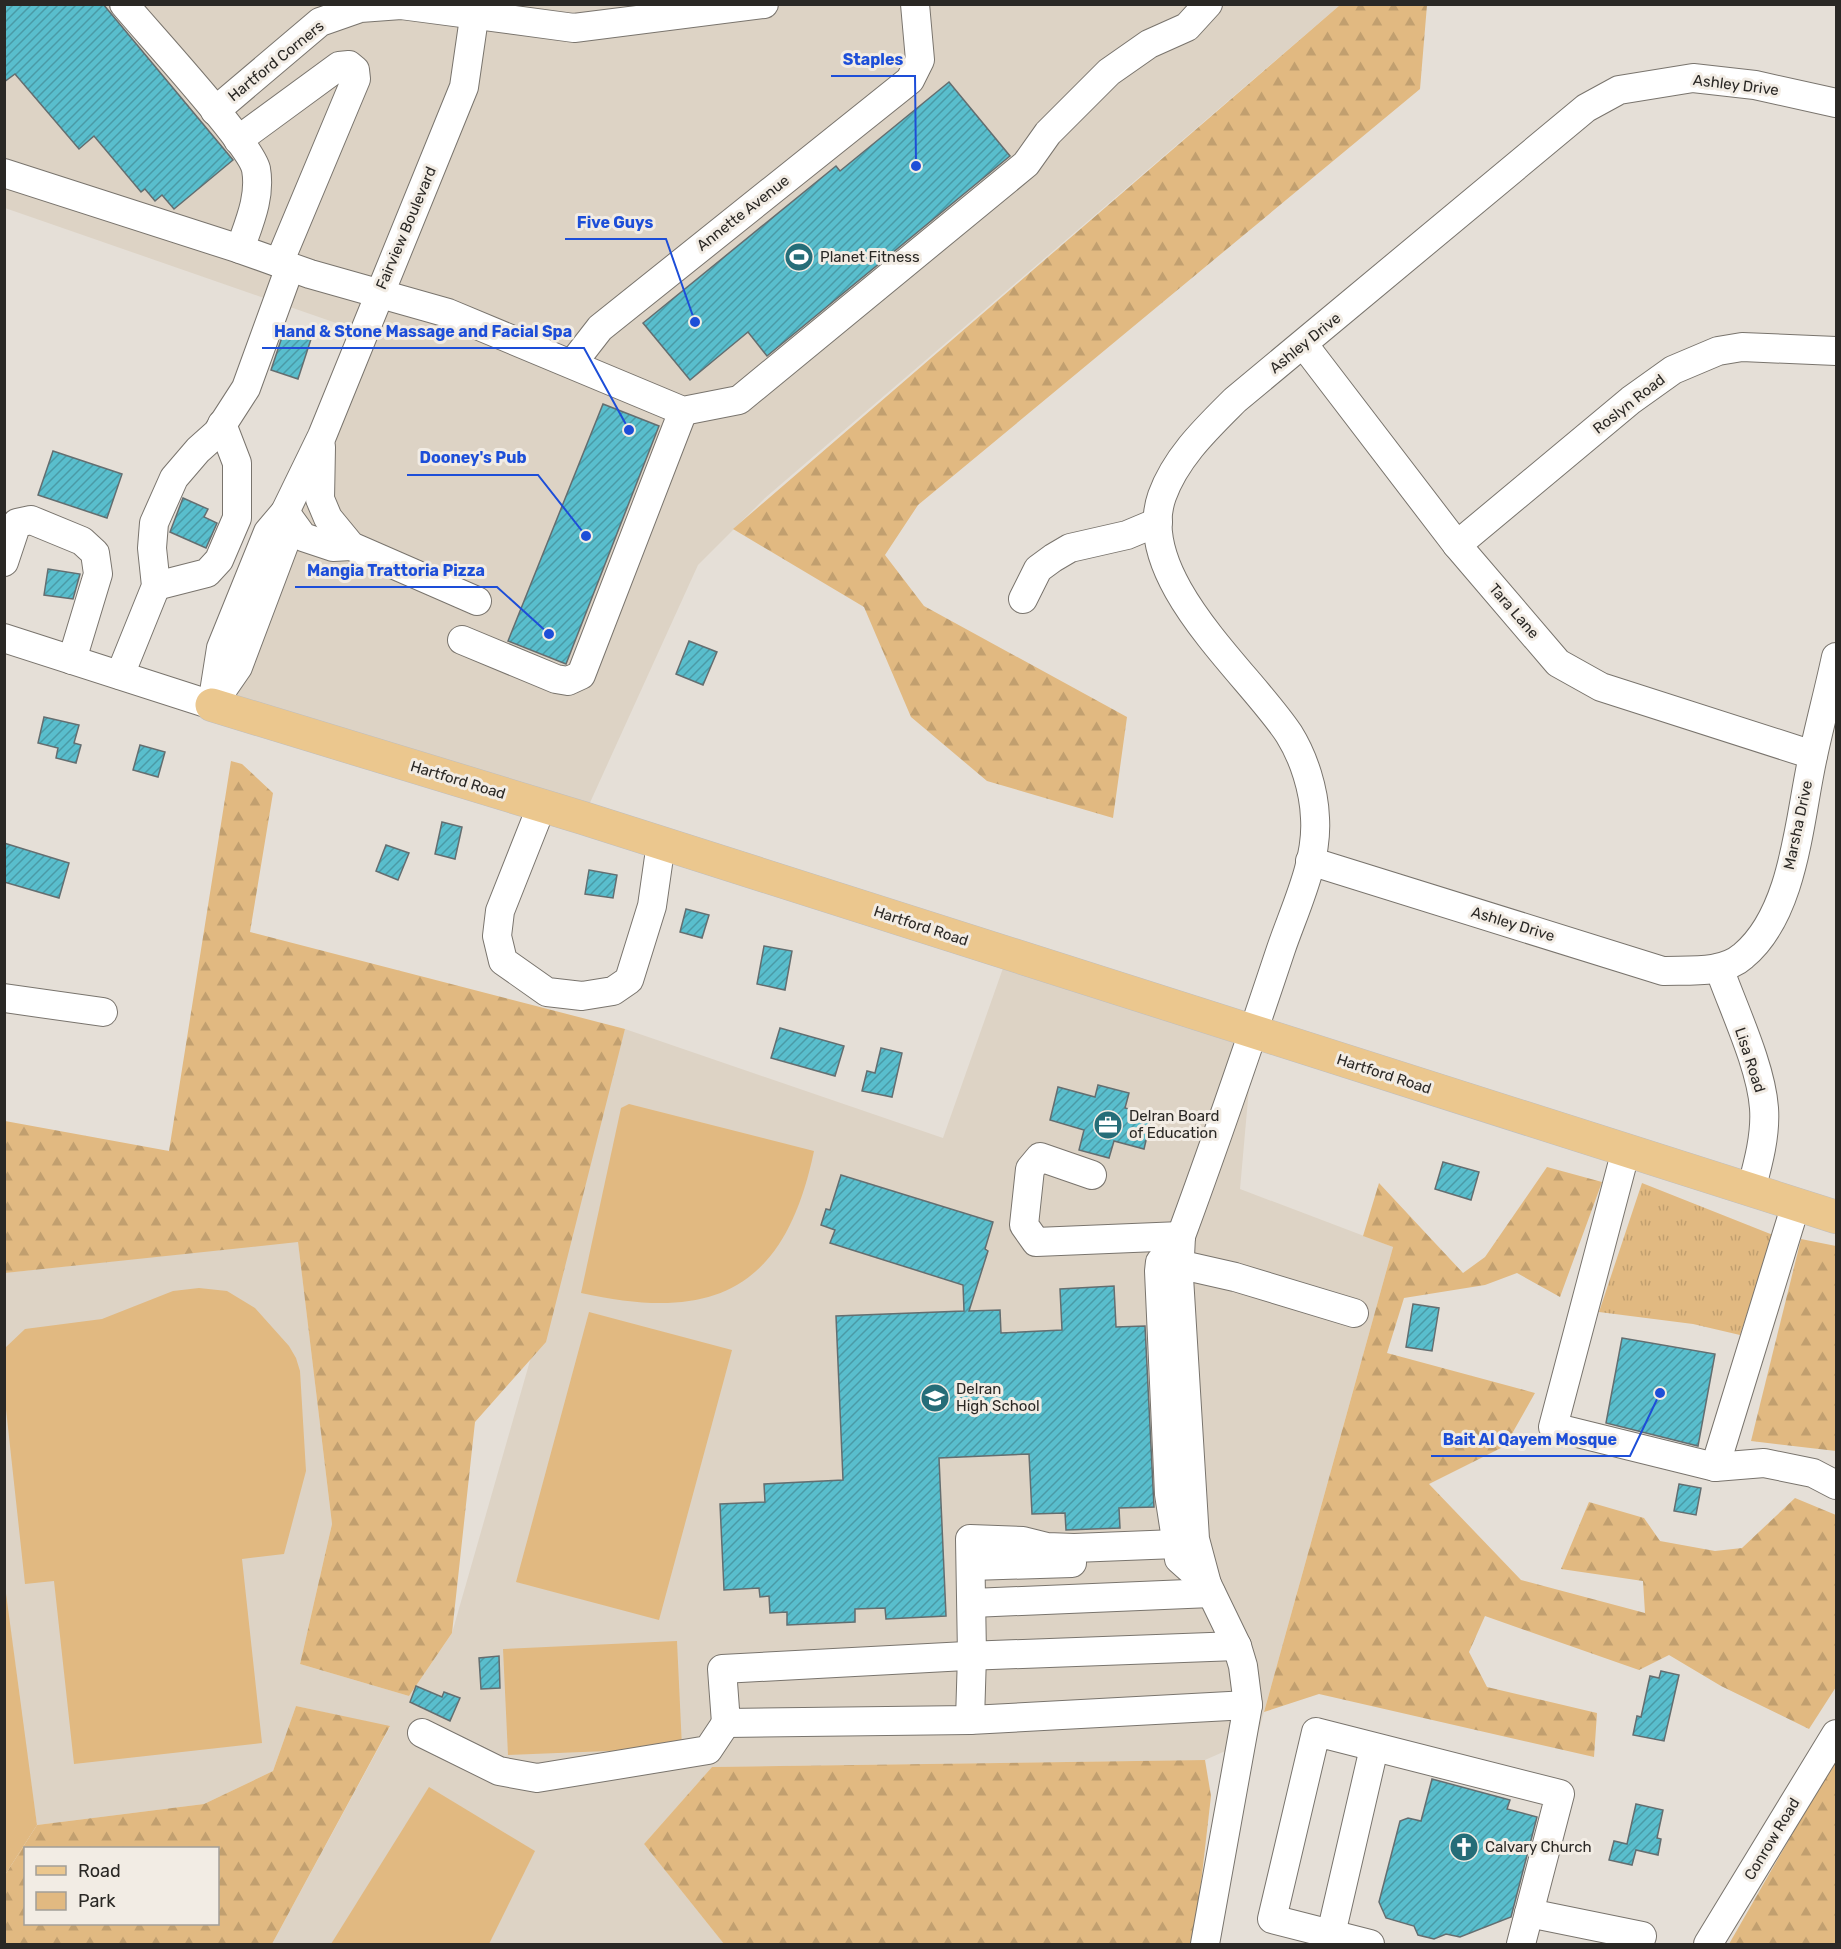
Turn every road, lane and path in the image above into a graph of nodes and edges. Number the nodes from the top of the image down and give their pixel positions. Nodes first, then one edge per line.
1 (124, 4) edge
2 (764, 4) edge
3 (915, 4) edge
4 (1208, 4) edge
5 (476, 10) edge
6 (1836, 103) edge
7 (215, 111) junction
8 (238, 140) junction
9 (4, 173) edge
10 (240, 249) junction
11 (284, 265) junction
12 (380, 291) junction
13 (1304, 345) junction
14 (1836, 351) edge
15 (572, 364) junction
16 (683, 411) junction
17 (222, 424) junction
18 (322, 436) junction
19 (285, 512) junction
20 (1158, 522) junction
21 (1457, 545) junction
22 (351, 546) junction
23 (4, 562) edge
24 (156, 586) junction
25 (1023, 598) dead end
26 (477, 601) dead end
27 (4, 638) edge
28 (462, 640) dead end
29 (1836, 657) edge
30 (72, 660) junction
31 (120, 675) junction
32 (212, 705) junction
33 (1813, 755) junction
34 (542, 805) junction
35 (661, 843) junction
36 (1310, 861) junction
37 (1719, 968) junction
38 (4, 998) edge
39 (103, 1012) dead end
40 (1254, 1032) junction
41 (1626, 1150) junction
42 (1092, 1175) dead end
43 (1751, 1190) junction
44 (1796, 1204) junction
45 (1836, 1217) edge
46 (1181, 1236) junction
47 (1182, 1265) junction
48 (1354, 1313) dead end
49 (1715, 1467) junction
50 (1836, 1485) edge
51 (1178, 1552) junction
52 (1209, 1588) junction
53 (972, 1603) junction
54 (1237, 1646) junction
55 (972, 1655) junction
56 (1248, 1705) junction
57 (970, 1719) junction
58 (726, 1723) junction
59 (422, 1733) dead end
60 (1836, 1734) edge
61 (1374, 1748) junction
62 (1529, 1913) junction
63 (1331, 1934) junction
64 (1205, 1944) edge
65 (1370, 1944) edge
66 (1521, 1944) edge
67 (1639, 1944) edge
68 (1708, 1944) edge

1 - 7 street, Hartford Corners
2 - 5 street, Hartford Corners
3 - 15 street, Annette Avenue
4 - 16 street
5 - 7 street, Hartford Corners
5 - 12 street, Fairview Boulevard
6 - 13 street, Ashley Drive
7 - 8 street
8 - 10 street
8 - 11 street
9 - 10 street
10 - 11 street
11 - 12 street
11 - 17 street
12 - 15 street
12 - 18 street, Fairview Boulevard
13 - 20 street, Ashley Drive
13 - 21 street, Tara Lane
14 - 21 street, Roslyn Road
15 - 16 street
16 - 28 street
17 - 24 street
17 - 24 street
18 - 19 street, Fairview Boulevard
18 - 22 street
19 - 22 street
19 - 32 street, Fairview Boulevard
20 - 25 street
20 - 36 street, Ashley Drive
21 - 33 street, Tara Lane
22 - 26 street
23 - 30 street
24 - 31 street
27 - 30 street, Hartford Road
29 - 33 street, Marsha Drive
30 - 31 street, Hartford Road
31 - 32 street, Hartford Road
32 - 34 main road, Hartford Road
33 - 37 street, Marsha Drive
34 - 35 main road, Hartford Road
34 - 35 street
35 - 40 main road, Hartford Road
36 - 37 street, Ashley Drive
36 - 40 street, Ashley Drive
37 - 43 street, Lisa Road
38 - 39 street
40 - 41 main road, Hartford Road
40 - 46 street, Ashley Drive
41 - 43 main road, Hartford Road
41 - 49 street
42 - 46 street
43 - 44 main road, Hartford Road
44 - 45 main road, Hartford Road
44 - 49 street
46 - 47 street
46 - 51 street
47 - 48 street
47 - 52 street
49 - 50 street
51 - 52 street
51 - 53 street
52 - 53 street
52 - 54 street
53 - 55 street
54 - 55 street
54 - 56 street
55 - 57 street
55 - 58 street
56 - 57 street
56 - 64 street
57 - 58 street
58 - 59 street
60 - 68 street, Conrow Road
61 - 62 street
61 - 63 street
61 - 63 street
62 - 66 street
62 - 67 street
63 - 65 street

